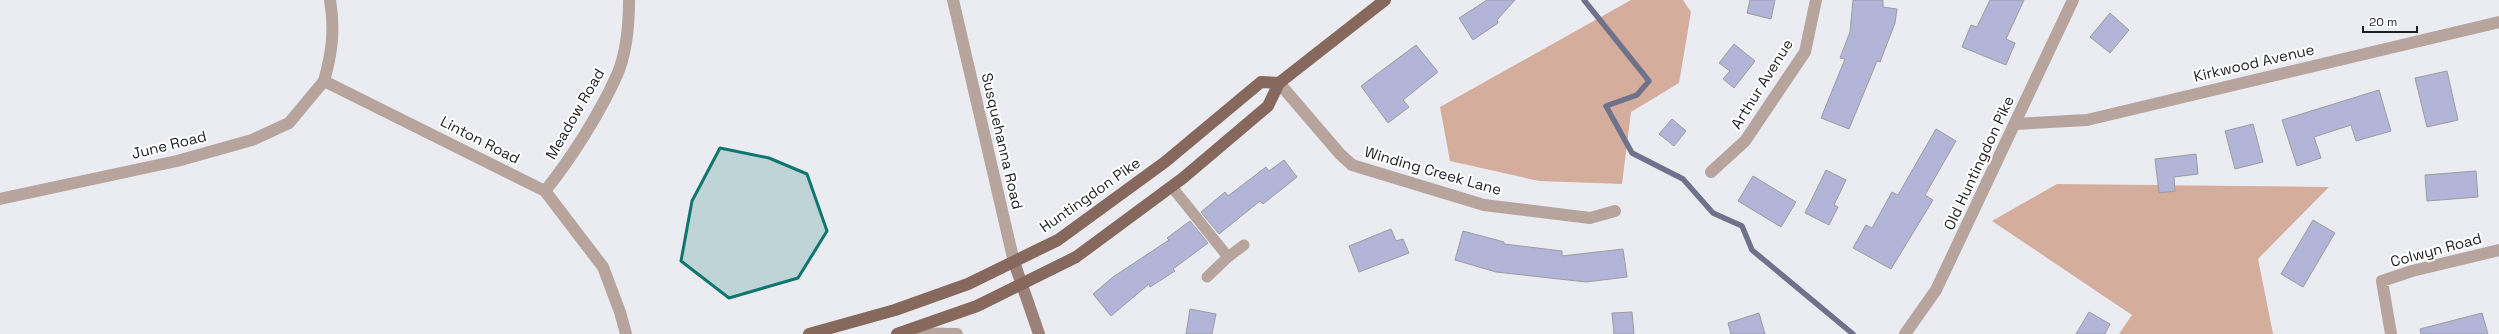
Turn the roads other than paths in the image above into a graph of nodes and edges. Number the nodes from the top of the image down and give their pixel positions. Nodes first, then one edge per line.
1 (330, 0) edge
2 (629, 0) edge
3 (953, 0) edge
4 (1385, 0) edge
5 (1816, 0) edge
6 (2073, 0) edge
7 (2499, 22) edge
8 (324, 81) junction
9 (1279, 83) junction
10 (2015, 124) junction
11 (1711, 172) dead end
12 (1172, 187) junction
13 (545, 191) junction
14 (0, 199) edge
15 (1615, 211) dead end
16 (1244, 245) dead end
17 (2499, 250) edge
18 (1228, 257) junction
19 (1014, 262) junction
20 (1206, 277) dead end
21 (1023, 285) junction
22 (626, 334) edge
23 (809, 334) edge
24 (898, 334) edge
25 (956, 334) edge
26 (1039, 334) edge
27 (1905, 334) edge
28 (2391, 334) edge

1 - 8 street
2 - 13 street, Meadow Road
3 - 19 street, Susquehanna Road
4 - 9 main road
5 - 11 street, Arthur Avenue
6 - 10 street, Old Huntingdon Pike
7 - 10 street, Kirkwood Avenue
8 - 13 street, Linton Road
8 - 14 street, June Road
9 - 12 main road
9 - 15 street, Winding Creek Lane
9 - 19 main road, Huntingdon Pike
10 - 27 street, Old Huntingdon Pike
12 - 18 lane
12 - 21 main road
13 - 22 street, Linton Road
16 - 18 lane
17 - 28 street, Colwyn Road
18 - 20 lane
19 - 21 main road, Susquehanna Road
19 - 23 main road, Huntingdon Pike
21 - 24 main road
21 - 26 main road, Susquehanna Road
24 - 25 street

